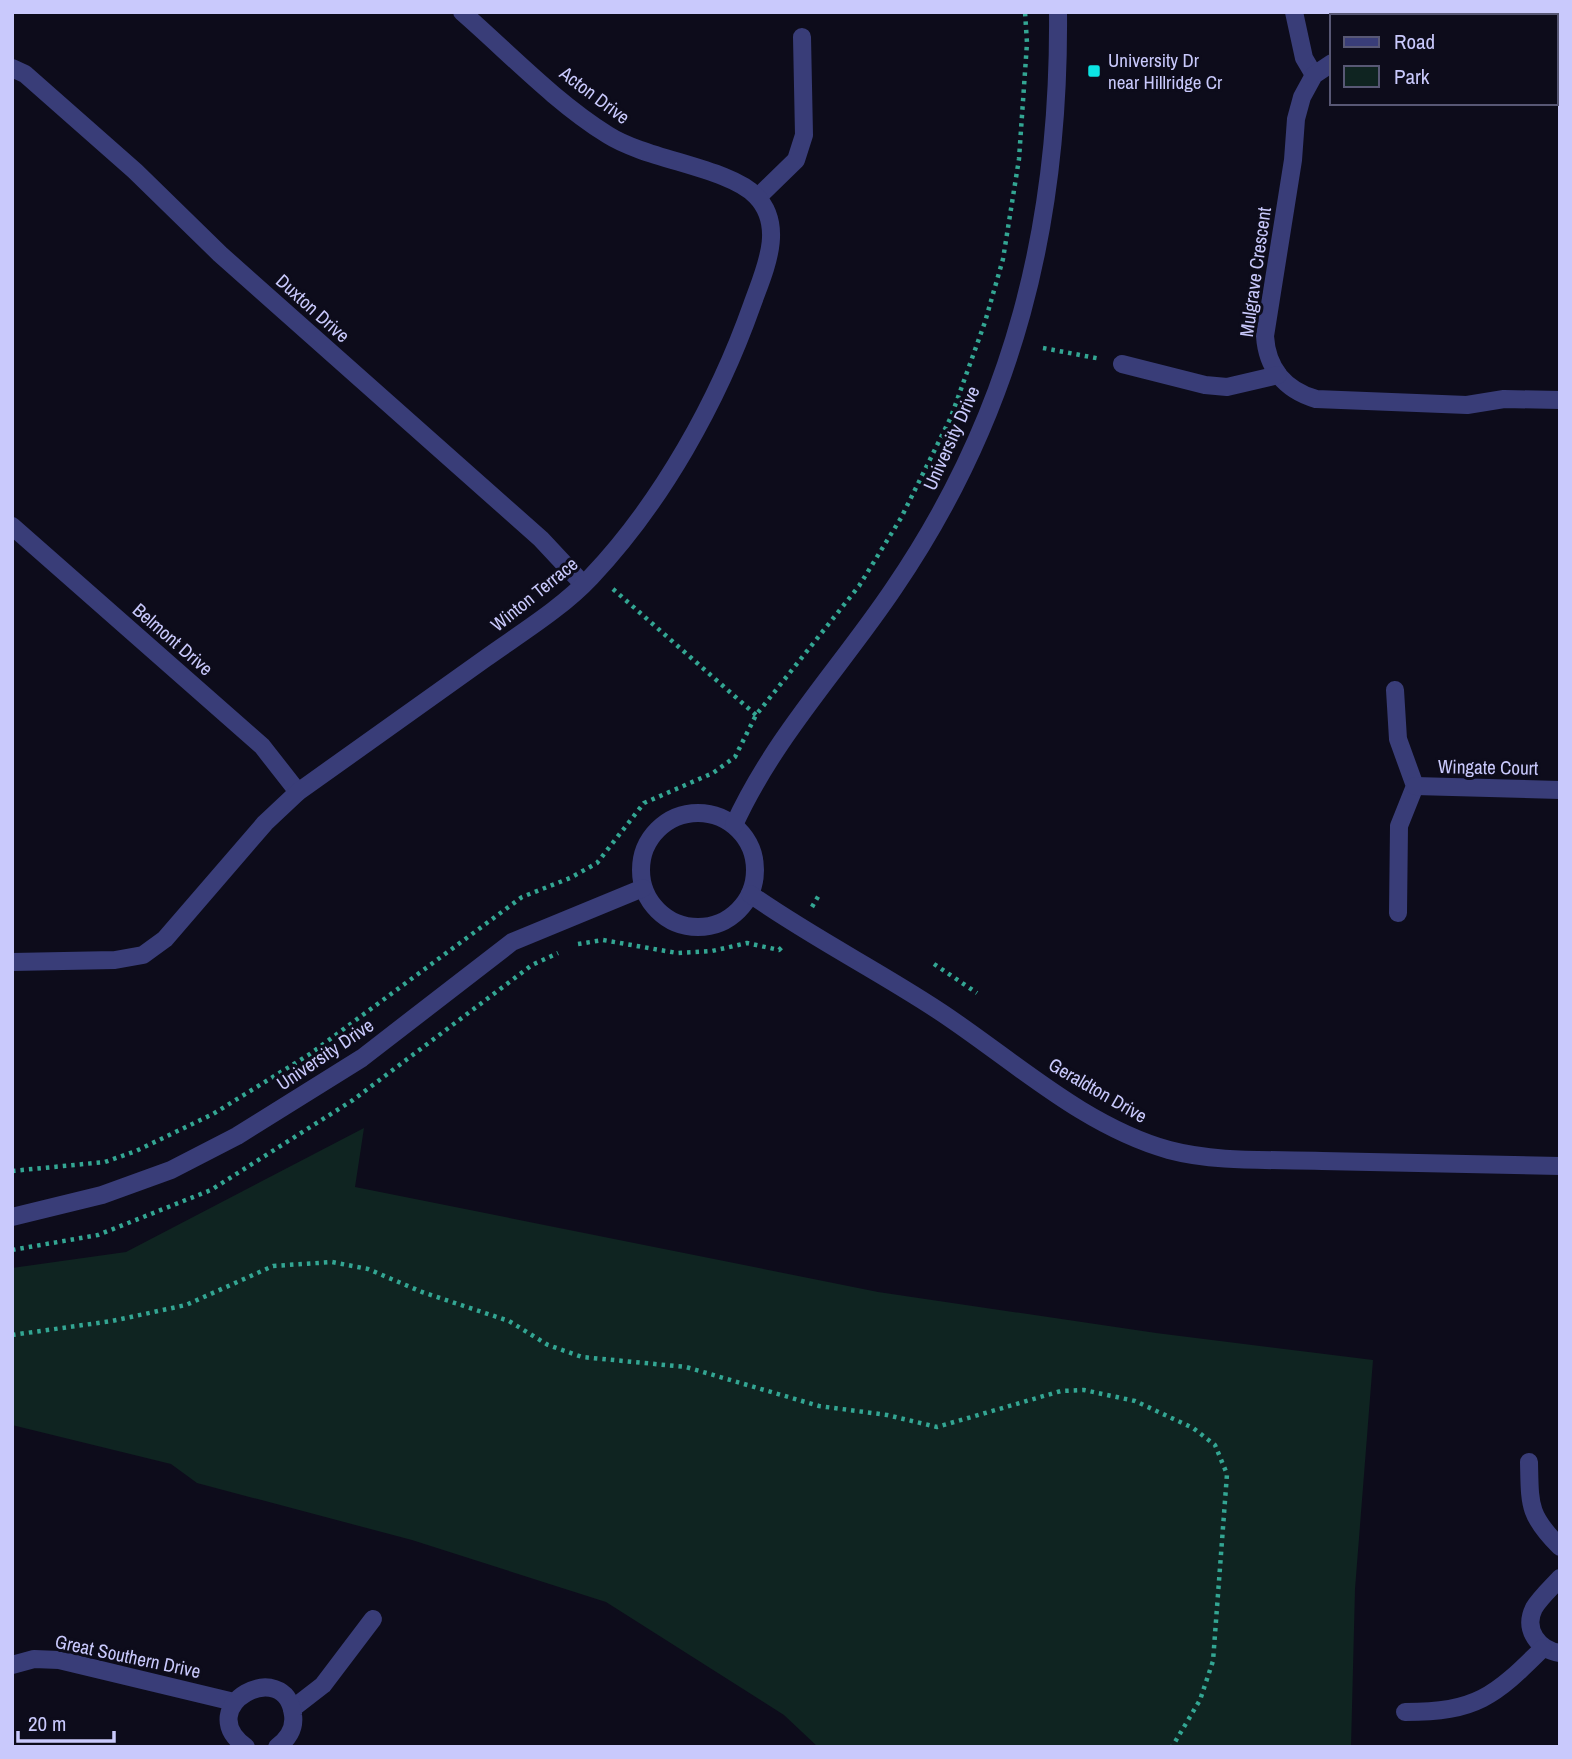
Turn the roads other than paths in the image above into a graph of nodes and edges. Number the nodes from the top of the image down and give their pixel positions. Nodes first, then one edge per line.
1 (462, 12) edge
2 (1058, 12) edge
3 (1294, 12) edge
4 (802, 37) dead end
5 (1330, 64) edge
6 (12, 68) edge
7 (1314, 75) junction
8 (758, 197) junction
9 (1122, 364) road end
10 (1278, 376) junction
11 (1560, 400) edge
12 (12, 526) edge
13 (589, 578) junction
14 (1395, 690) dead end
15 (1415, 786) junction
16 (1560, 790) edge
17 (298, 792) junction
18 (734, 825) junction
19 (643, 888) junction
20 (750, 894) junction
21 (1398, 913) dead end
22 (12, 962) edge
23 (1560, 1166) edge
24 (12, 1217) edge
25 (1529, 1462) dead end
26 (1560, 1547) edge
27 (1560, 1578) edge
28 (373, 1619) dead end
29 (1552, 1651) edge
30 (12, 1665) edge
31 (234, 1702) junction
32 (292, 1709) junction
33 (1405, 1712) dead end
34 (246, 1747) edge
35 (277, 1747) edge

1 - 8 street, Acton Drive
2 - 18 street, University Drive
3 - 7 street
4 - 8 street
5 - 7 street
6 - 13 street, Duxton Drive
7 - 10 street, Mulgrave Crescent
8 - 13 street, Winton Terrace
9 - 10 street
10 - 11 street
12 - 17 street, Belmont Drive
13 - 17 street, Winton Terrace
14 - 15 street, Wingate Court
15 - 16 street, Wingate Court
15 - 21 street, Wingate Court
17 - 22 street, Winton Terrace
18 - 19 street
18 - 20 street
19 - 20 street
19 - 24 street, University Drive
20 - 23 street, Geraldton Drive
25 - 26 street
27 - 29 street
28 - 32 street
29 - 33 street
30 - 31 street, Great Southern Drive
31 - 32 street
31 - 34 street
32 - 35 street

